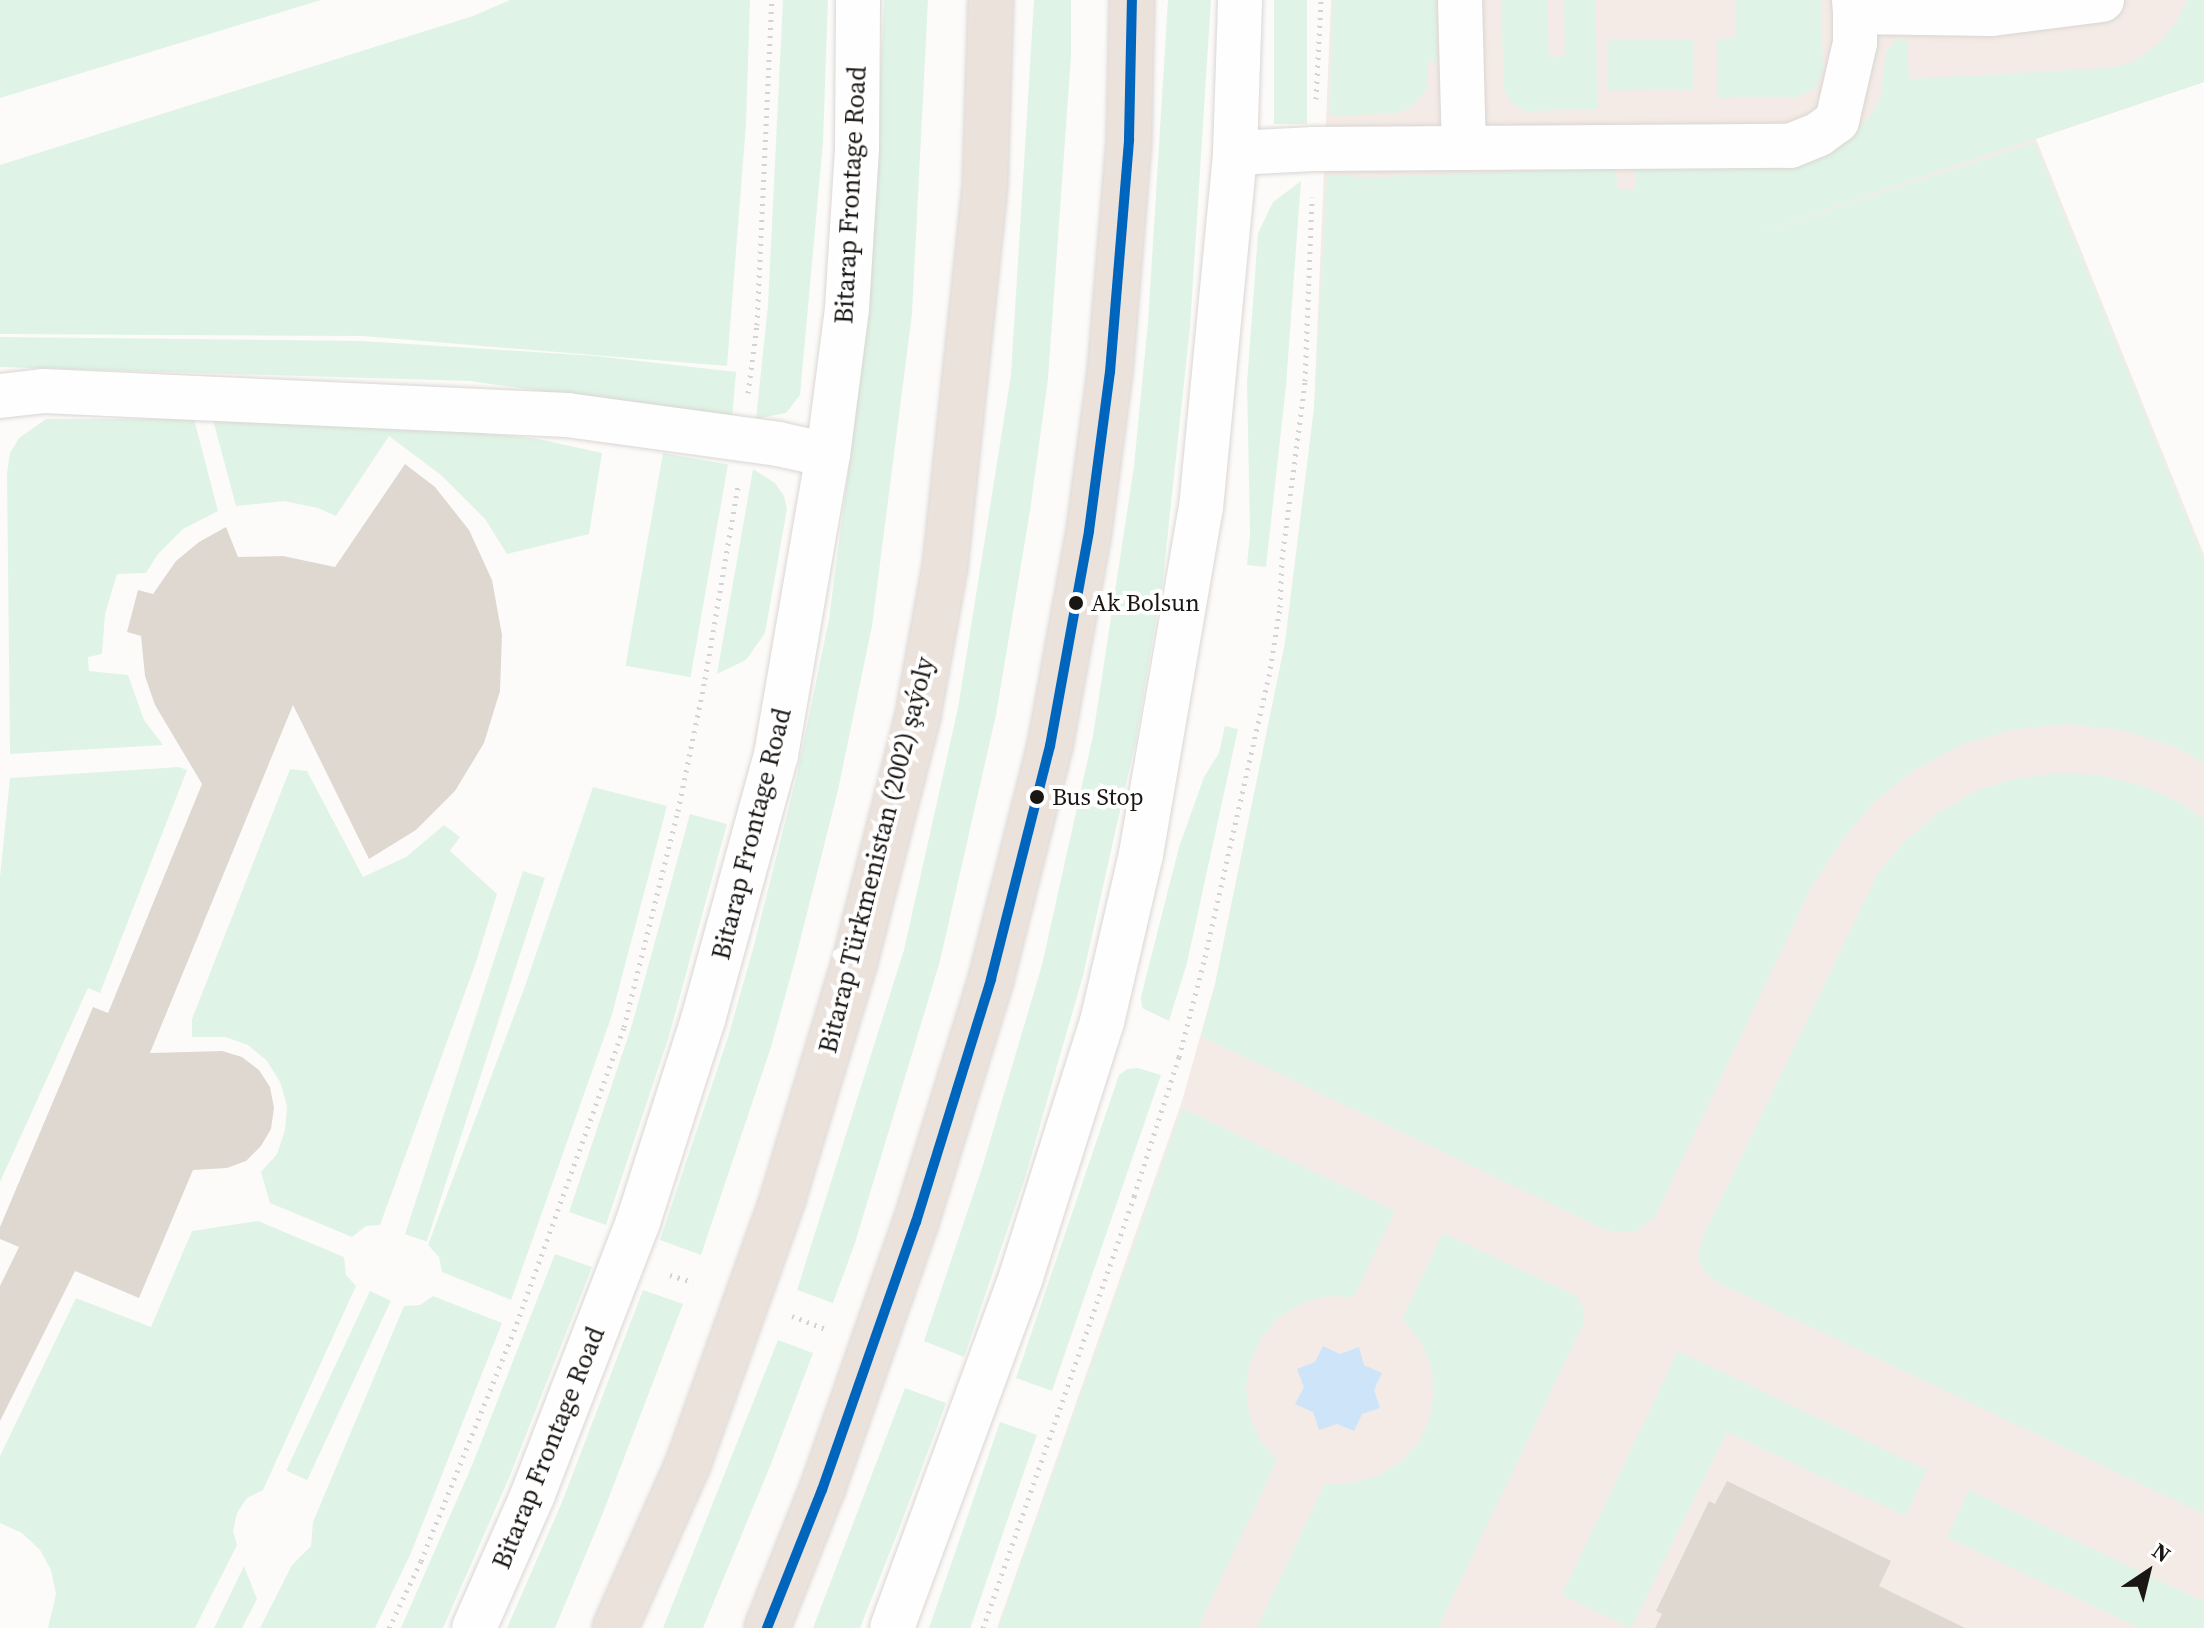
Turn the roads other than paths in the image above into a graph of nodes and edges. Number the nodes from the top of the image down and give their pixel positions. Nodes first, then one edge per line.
1 (858, 0) edge
2 (991, 0) edge
3 (1132, 0) edge
4 (1240, 0) edge
5 (1460, 0) edge
6 (2102, 0) edge
7 (1855, 6) edge
8 (1992, 7) edge
9 (1464, 148) junction
10 (1235, 153) junction
11 (0, 396) edge
12 (828, 455) junction
13 (474, 1628) edge
14 (615, 1628) edge
15 (767, 1628) edge
16 (892, 1628) edge

1 - 12 street, Bitarap Frontage Road
2 - 14 main road, Bitarap Türkmenistan (2002) şaýoly
3 - 15 main road
4 - 10 street
5 - 9 street
6 - 8 street
7 - 8 street
7 - 9 street
9 - 10 street
10 - 16 street
11 - 12 street
12 - 13 street, Bitarap Frontage Road

